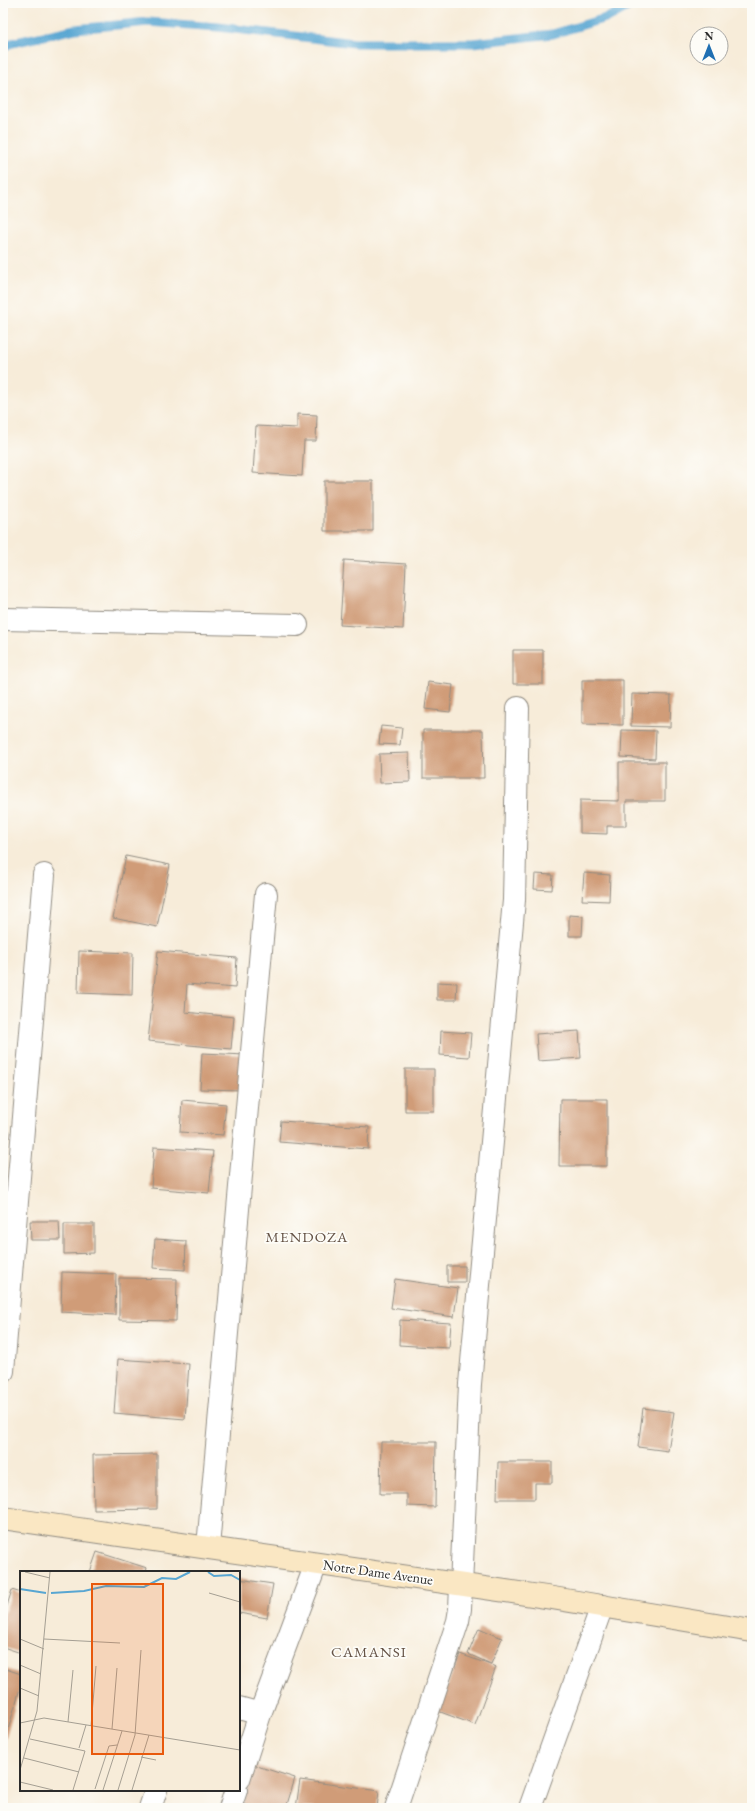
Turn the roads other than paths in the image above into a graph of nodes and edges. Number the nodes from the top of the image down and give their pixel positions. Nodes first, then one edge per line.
1 (3, 619) edge
2 (297, 625) dead end
3 (518, 708) dead end
4 (44, 875) dead end
5 (266, 894) dead end
6 (3, 1371) edge
7 (3, 1518) edge
8 (208, 1548) junction
9 (316, 1564) junction
10 (461, 1584) junction
11 (602, 1606) junction
12 (752, 1631) edge
13 (240, 1708) edge
14 (260, 1714) junction
15 (240, 1776) edge
16 (156, 1791) edge
17 (236, 1791) edge
18 (150, 1808) edge
19 (230, 1808) edge
20 (396, 1808) edge
21 (530, 1808) edge

1 - 2 street
3 - 10 street
4 - 6 street
5 - 8 street
7 - 8 street, Notre Dame Avenue
8 - 9 street, Notre Dame Avenue
9 - 10 street, Notre Dame Avenue
9 - 14 street
10 - 11 street, Notre Dame Avenue
10 - 20 street
11 - 12 street, Notre Dame Avenue
11 - 21 street
13 - 14 street
14 - 15 street
16 - 18 street
17 - 19 street

